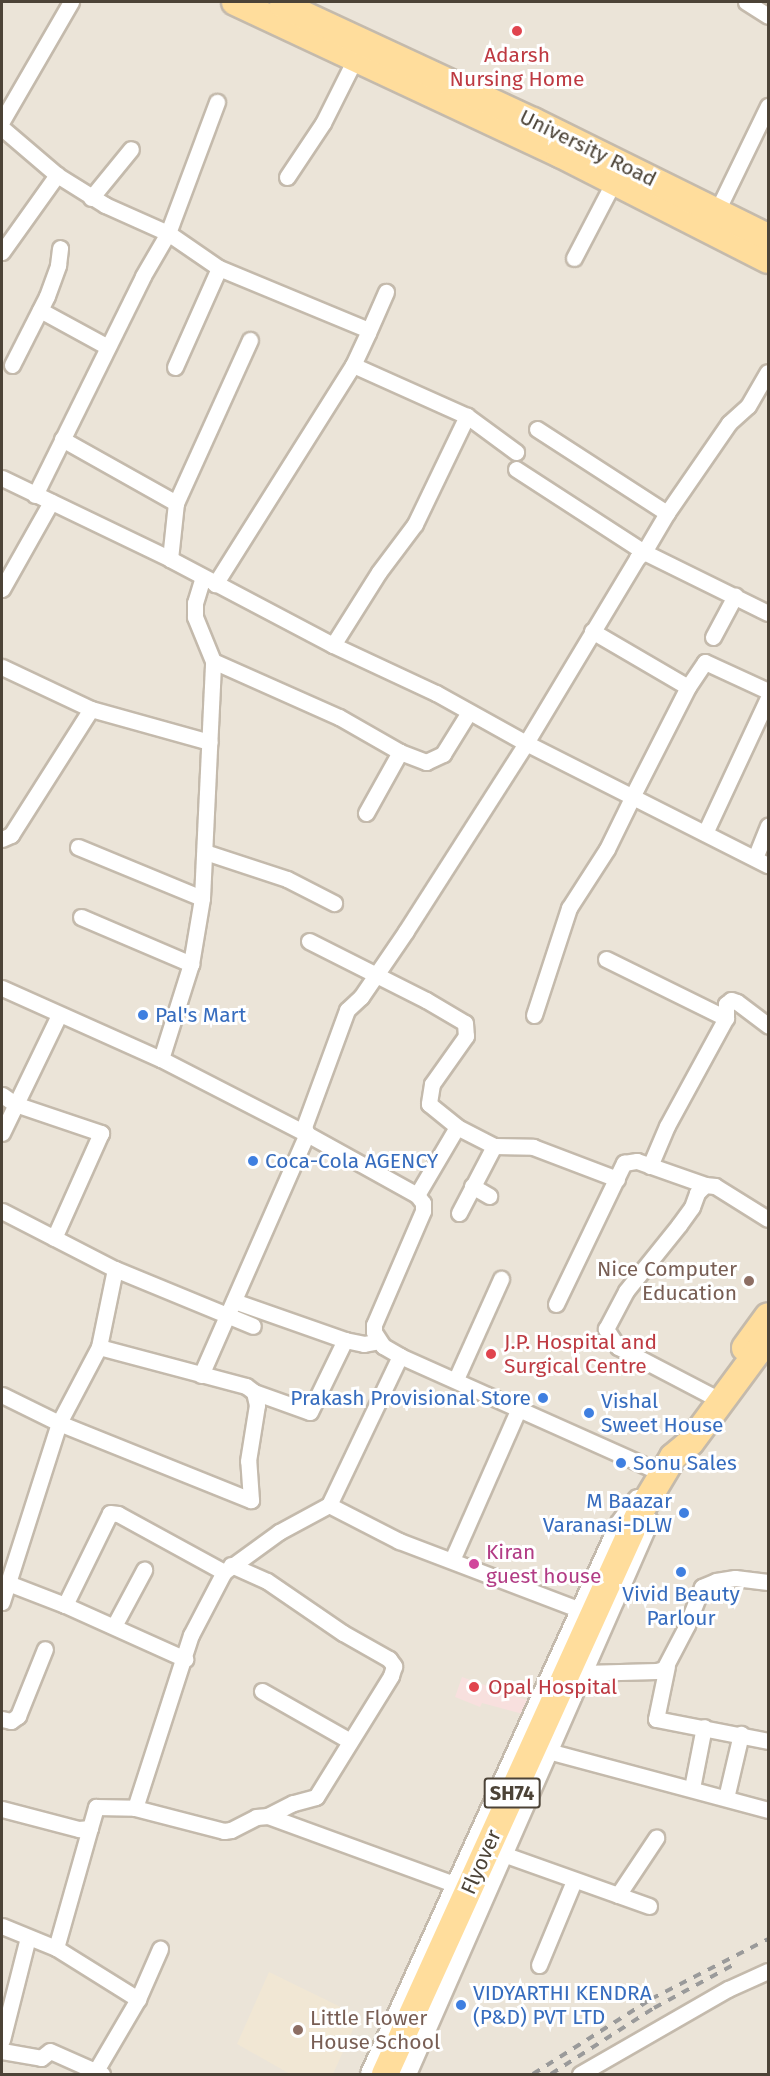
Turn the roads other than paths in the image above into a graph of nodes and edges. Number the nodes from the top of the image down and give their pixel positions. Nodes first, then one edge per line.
1 (71, 2) edge
2 (235, 2) edge
3 (275, 2) edge
4 (739, 4) edge
5 (768, 16) edge
6 (355, 59) junction
7 (218, 102) dead end
8 (768, 106) edge
9 (2, 121) edge
10 (2, 128) edge
11 (131, 148) dead end
12 (57, 175) junction
13 (287, 177) dead end
14 (614, 181) junction
15 (91, 198) junction
16 (717, 211) junction
17 (168, 233) junction
18 (768, 237) edge
19 (60, 248) dead end
20 (2, 252) edge
21 (574, 258) dead end
22 (768, 260) edge
23 (219, 268) junction
24 (386, 292) dead end
25 (40, 310) junction
26 (368, 333) junction
27 (250, 340) dead end
28 (108, 347) junction
29 (12, 365) dead end
30 (353, 365) junction
31 (175, 367) dead end
32 (768, 372) edge
33 (467, 416) junction
34 (537, 429) dead end
35 (62, 439) junction
36 (516, 452) dead end
37 (516, 468) dead end
38 (2, 478) edge
39 (35, 495) junction
40 (51, 502) junction
41 (176, 503) junction
42 (667, 513) junction
43 (644, 552) junction
44 (170, 559) junction
45 (209, 581) junction
46 (2, 589) edge
47 (735, 596) junction
48 (768, 613) edge
49 (592, 631) junction
50 (713, 637) dead end
51 (333, 645) junction
52 (213, 661) junction
53 (2, 667) edge
54 (688, 687) junction
55 (768, 691) edge
56 (768, 698) edge
57 (91, 709) junction
58 (469, 712) junction
59 (209, 741) junction
60 (526, 743) junction
61 (400, 752) junction
62 (634, 794) junction
63 (366, 813) dead end
64 (768, 825) edge
65 (705, 833) junction
66 (2, 839) edge
67 (78, 848) dead end
68 (205, 852) junction
69 (761, 861) edge
70 (202, 898) junction
71 (334, 903) dead end
72 (81, 917) dead end
73 (309, 941) dead end
74 (606, 959) dead end
75 (190, 964) junction
76 (376, 976) junction
77 (2, 988) edge
78 (59, 1015) junction
79 (534, 1015) dead end
80 (726, 1018) junction
81 (766, 1018) edge
82 (161, 1059) junction
83 (2, 1095) edge
84 (15, 1104) junction
85 (457, 1127) junction
86 (2, 1133) edge
87 (307, 1134) junction
88 (494, 1146) junction
89 (650, 1166) junction
90 (616, 1179) junction
91 (705, 1185) junction
92 (472, 1186) junction
93 (417, 1195) junction
94 (489, 1196) dead end
95 (2, 1211) edge
96 (459, 1213) dead end
97 (768, 1219) edge
98 (54, 1238) junction
99 (115, 1269) junction
100 (501, 1279) dead end
101 (234, 1301) junction
102 (556, 1304) dead end
103 (228, 1316) junction
104 (768, 1316) edge
105 (253, 1326) dead end
106 (768, 1338) edge
107 (345, 1340) junction
108 (379, 1341) junction
109 (99, 1347) junction
110 (400, 1356) junction
111 (201, 1375) junction
112 (456, 1379) junction
113 (254, 1392) junction
114 (2, 1395) edge
115 (710, 1395) junction
116 (519, 1408) junction
117 (59, 1423) junction
118 (663, 1472) junction
119 (328, 1505) junction
120 (8, 1556) edge
121 (452, 1560) junction
122 (227, 1569) junction
123 (144, 1570) dead end
124 (768, 1582) edge
125 (8, 1583) junction
126 (2, 1602) edge
127 (64, 1605) junction
128 (581, 1610) junction
129 (114, 1626) junction
130 (45, 1649) dead end
131 (185, 1659) junction
132 (668, 1666) junction
133 (583, 1672) junction
134 (262, 1691) dead end
135 (2, 1719) edge
136 (704, 1727) junction
137 (741, 1734) junction
138 (350, 1741) junction
139 (768, 1741) edge
140 (548, 1751) junction
141 (692, 1788) junction
142 (726, 1798) junction
143 (135, 1808) junction
144 (2, 1809) edge
145 (768, 1810) edge
146 (268, 1816) junction
147 (90, 1828) junction
148 (656, 1838) dead end
149 (503, 1854) junction
150 (574, 1881) junction
151 (457, 1885) junction
152 (618, 1895) junction
153 (649, 1906) dead end
154 (2, 1926) edge
155 (28, 1937) junction
156 (56, 1948) junction
157 (160, 1949) dead end
158 (539, 1965) dead end
159 (768, 1971) edge
160 (138, 1999) junction
161 (2, 2040) edge
162 (2, 2051) edge
163 (586, 2073) edge
164 (97, 2074) edge
165 (371, 2074) edge
166 (385, 2074) edge
167 (406, 2074) edge

1 - 9 street
2 - 6 main road
3 - 16 main road, University Road
4 - 5 street
6 - 13 street
6 - 14 main road
7 - 17 street
8 - 16 street
10 - 12 street
11 - 15 street
12 - 15 street
12 - 20 street
14 - 21 street
14 - 22 main road
15 - 17 street
16 - 18 main road, University Road
17 - 23 street
17 - 28 street
19 - 25 street
23 - 26 street
23 - 31 street
24 - 26 street
25 - 28 street
25 - 29 street
26 - 30 street
27 - 41 street
28 - 35 street
30 - 33 street
30 - 45 street
32 - 42 street
33 - 36 street
33 - 51 street
34 - 42 street
35 - 39 street
35 - 41 street
37 - 43 street
38 - 39 street
39 - 40 street
40 - 44 street
40 - 46 street
41 - 44 street
42 - 43 street
43 - 47 street
43 - 49 street
44 - 45 street
45 - 51 street
45 - 52 street
47 - 48 street
47 - 50 street
49 - 54 street
49 - 60 street
51 - 58 street
52 - 59 street
52 - 61 street
53 - 57 street
54 - 55 street
54 - 62 street
56 - 65 street
57 - 59 street
57 - 66 street
58 - 60 street
58 - 61 street
59 - 68 street
60 - 62 street
60 - 76 street
61 - 63 street
62 - 65 street
62 - 79 street
64 - 69 street
65 - 69 street
67 - 70 street
68 - 70 street
68 - 71 street
70 - 75 street
72 - 75 street
73 - 76 street
74 - 80 street
75 - 82 street
76 - 85 street
76 - 87 street
77 - 78 street
78 - 82 street
78 - 84 street
80 - 81 street
80 - 89 street
82 - 87 street
83 - 84 street
84 - 86 street
84 - 98 street
85 - 88 street
85 - 93 street
87 - 93 street
87 - 101 street
88 - 90 street
88 - 92 street
89 - 90 street
89 - 91 street
90 - 102 street
91 - 97 street
91 - 115 street
92 - 94 street
92 - 96 street
93 - 108 street
95 - 98 street
98 - 99 street
99 - 103 street
99 - 109 street
100 - 112 street
101 - 103 street
101 - 107 street
103 - 105 street
103 - 111 street
104 - 115 main road, SH74
106 - 118 main road, SH74
107 - 108 street
107 - 113 street
108 - 110 street
109 - 111 street
109 - 117 street
110 - 112 street
110 - 119 street
111 - 113 street
112 - 116 street
113 - 117 street
114 - 117 street
115 - 118 main road, SH74
116 - 118 street
116 - 121 street
117 - 120 street
118 - 128 street
118 - 133 street
118 - 166 main road, Flyover / SH74
119 - 121 street
119 - 122 street
120 - 125 street
121 - 128 street
122 - 127 street
122 - 131 street
122 - 138 street
123 - 129 street
124 - 132 street
125 - 126 street
125 - 127 street
127 - 129 street
128 - 151 street
129 - 131 street
130 - 135 street
131 - 143 street
132 - 133 street
132 - 136 street
133 - 140 street
134 - 138 street
136 - 137 street
136 - 141 street
137 - 139 street
137 - 142 street
138 - 146 street
140 - 141 street
140 - 149 street
141 - 142 street
142 - 145 street
143 - 146 street
143 - 147 street
144 - 147 street
146 - 151 street
147 - 156 street
148 - 152 street
149 - 150 street
149 - 167 street
150 - 152 street
150 - 158 street
151 - 165 street
152 - 153 street
154 - 155 street
155 - 156 street
155 - 161 street
156 - 160 street
157 - 160 street
159 - 163 street
160 - 164 street
162 - 164 street

